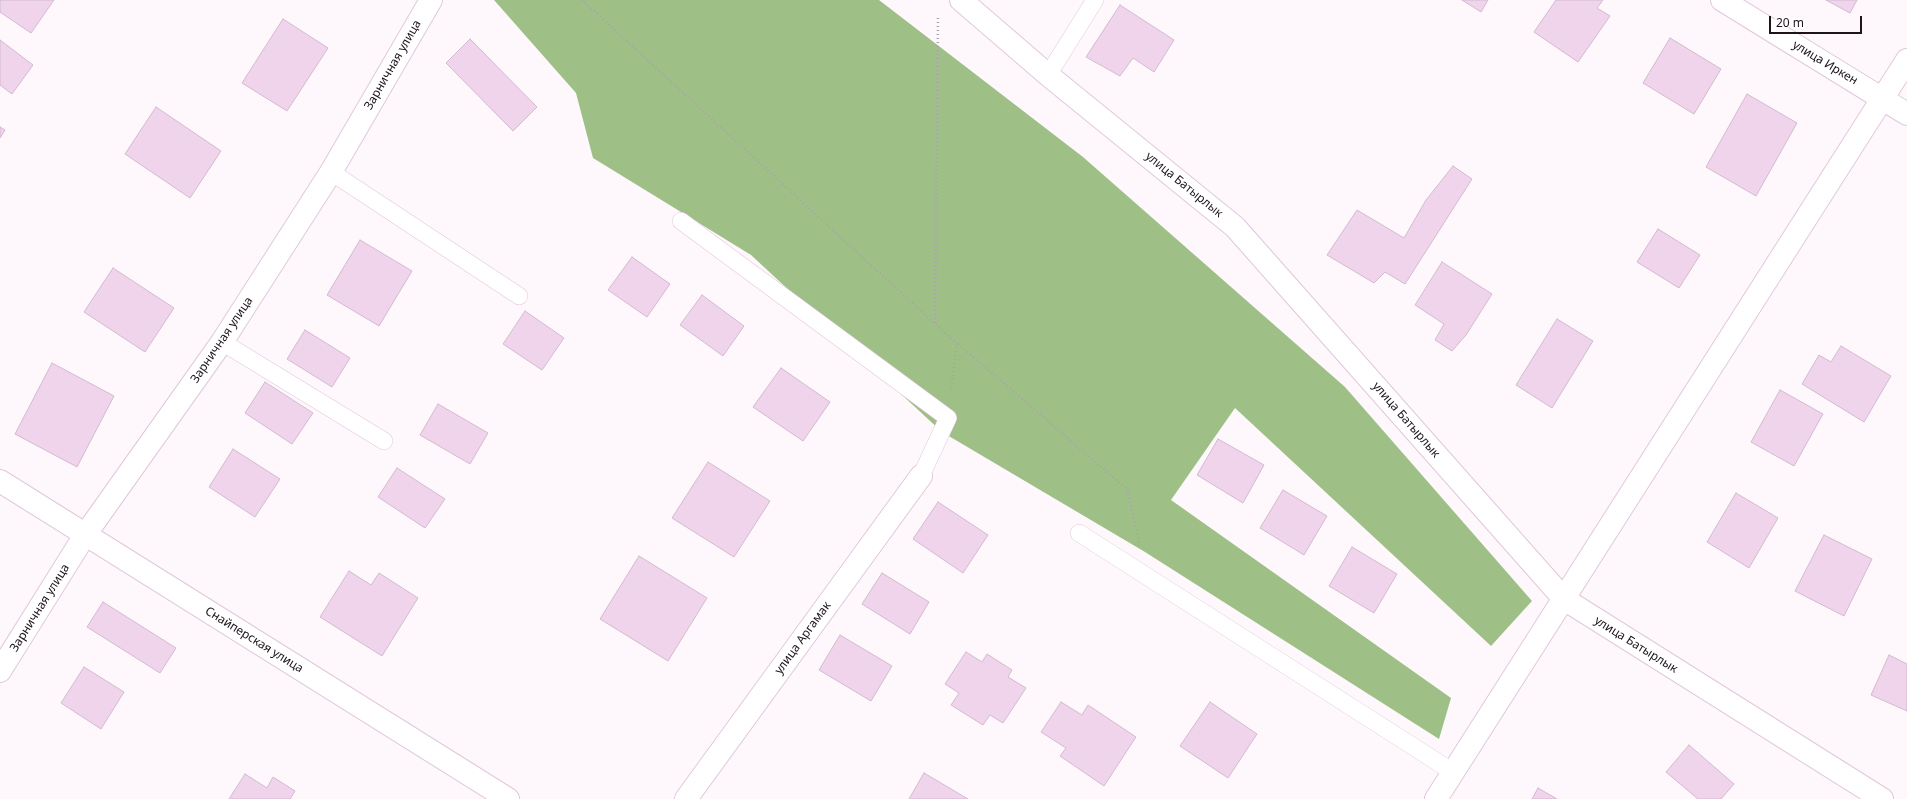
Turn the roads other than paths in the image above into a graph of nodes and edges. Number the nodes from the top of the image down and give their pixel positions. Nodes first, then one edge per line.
1 (431, 0) edge
2 (961, 0) edge
3 (1095, 0) edge
4 (1722, 0) edge
5 (1907, 60) edge
6 (1048, 75) junction
7 (1882, 98) junction
8 (1907, 114) edge
9 (331, 172) junction
10 (681, 221) dead end
11 (519, 296) dead end
12 (222, 342) junction
13 (384, 441) dead end
14 (921, 476) joint
15 (0, 481) edge
16 (1079, 533) dead end
17 (86, 535) junction
18 (1564, 599) junction
19 (0, 671) edge
20 (1453, 772) junction
21 (508, 799) edge
22 (686, 799) edge
23 (1436, 799) edge
24 (1882, 799) edge

1 - 9 street, Зарничная улица
2 - 6 street, улица Батырлык
3 - 6 lane
4 - 7 street, улица Иркен
5 - 7 street
6 - 18 street, улица Батырлык
7 - 8 street, улица Иркен
7 - 18 street
9 - 11 lane
9 - 12 street, Зарничная улица
10 - 14 lane
12 - 13 lane
12 - 17 street, Зарничная улица
14 - 22 street, улица Аргамак
15 - 17 street, Снайперская улица
16 - 20 lane
17 - 19 street, Зарничная улица
17 - 21 street, Снайперская улица
18 - 20 street
18 - 24 street, улица Батырлык
20 - 23 street

